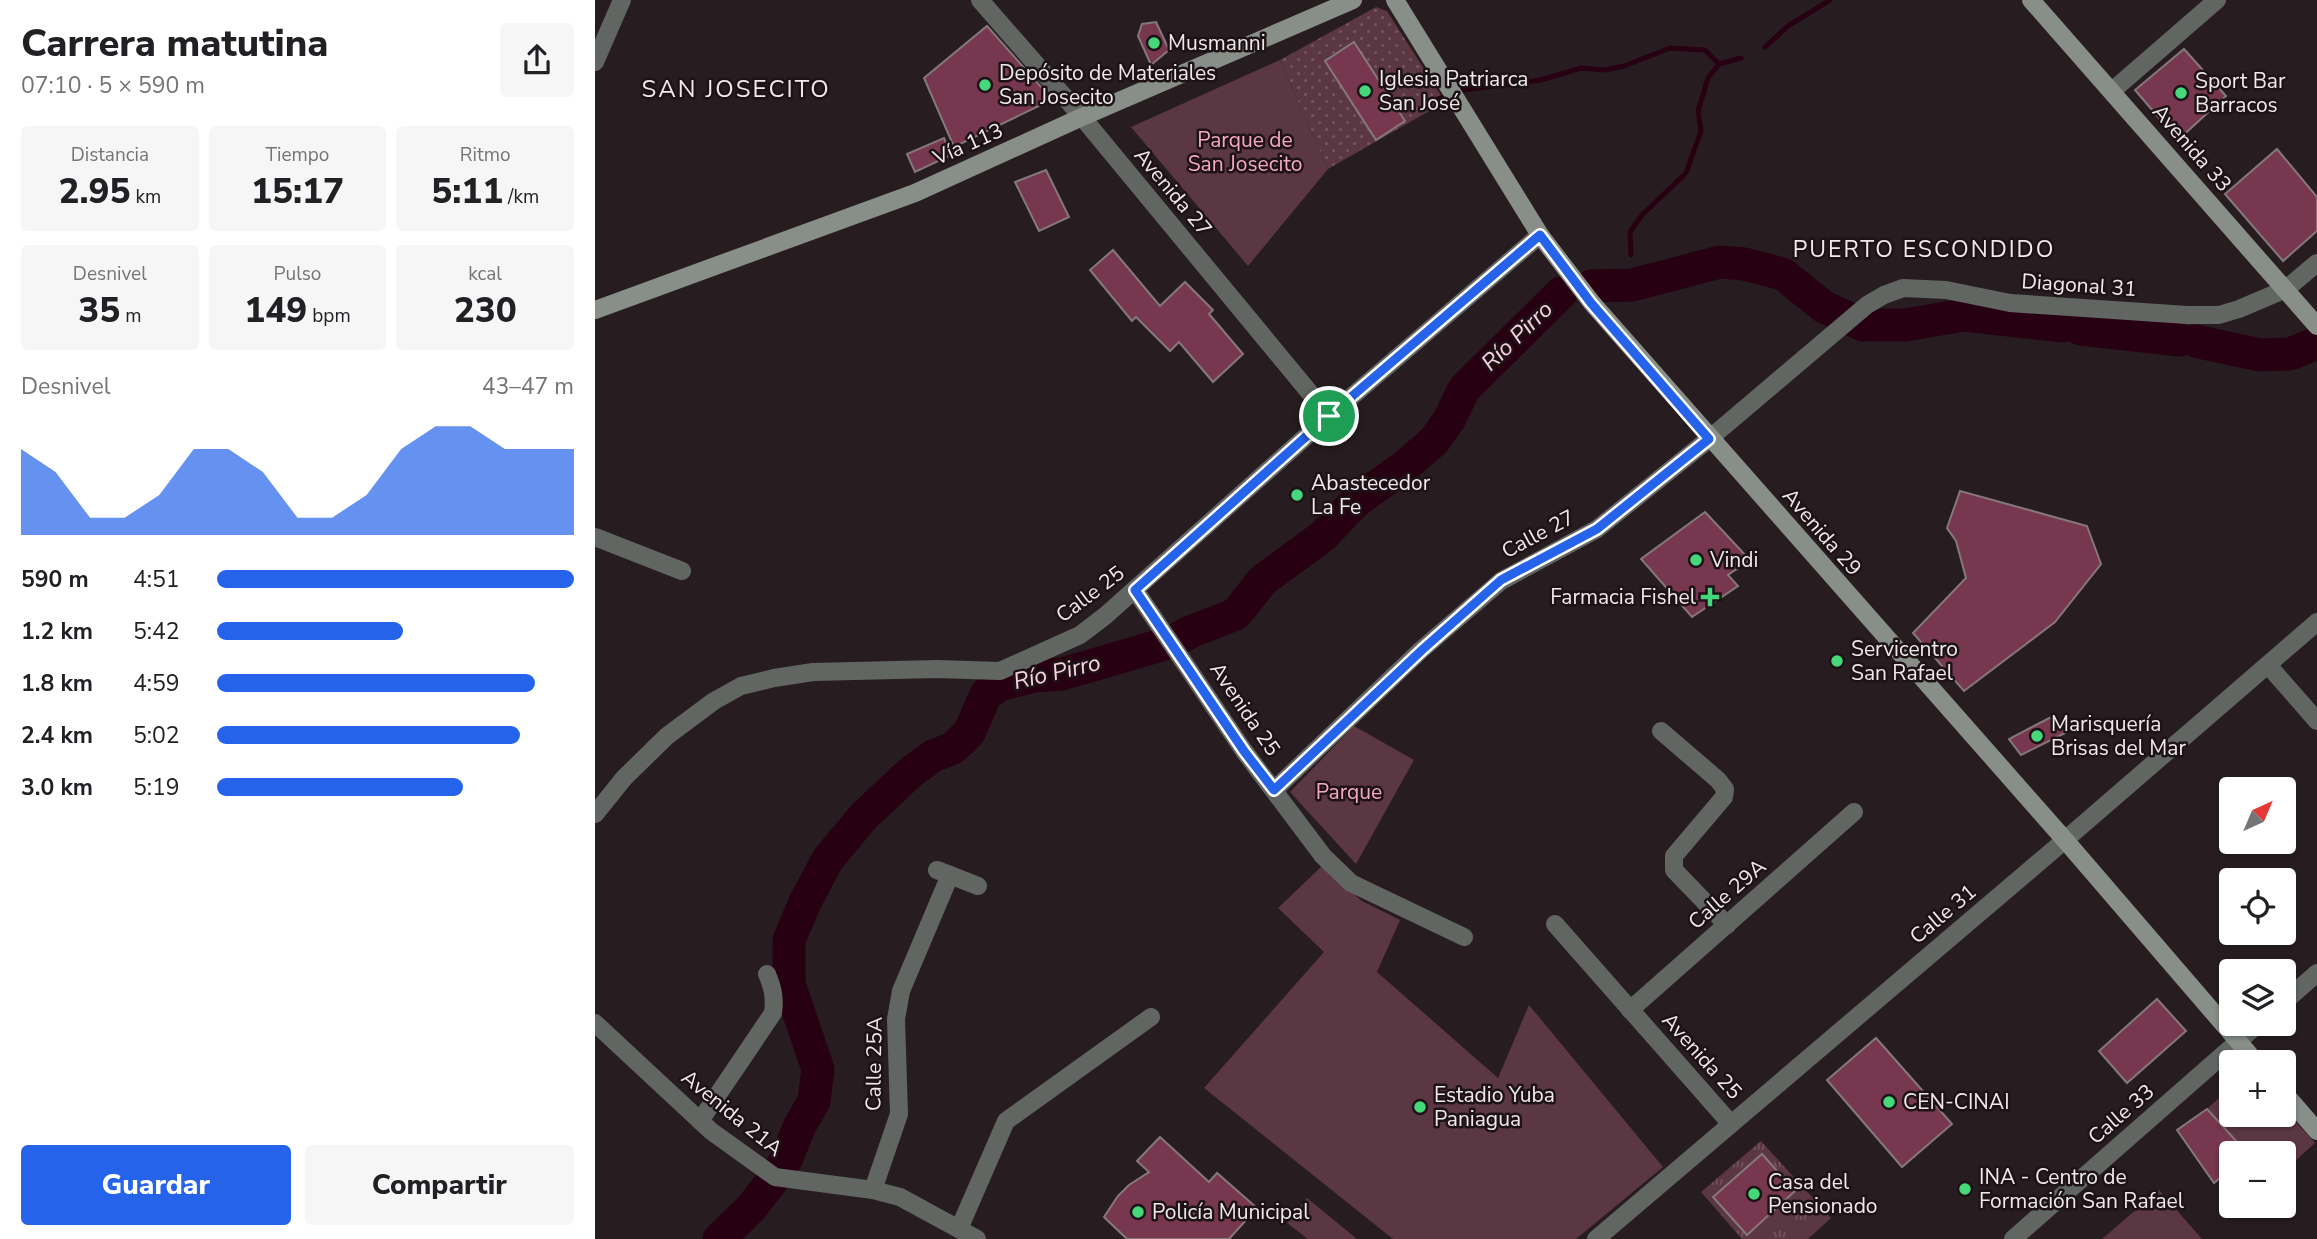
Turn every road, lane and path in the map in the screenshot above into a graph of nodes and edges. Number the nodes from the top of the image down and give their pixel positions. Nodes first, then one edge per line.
1 (622, 0) edge
2 (980, 0) edge
3 (1353, 0) edge
4 (1395, 0) edge
5 (2031, 0) edge
6 (2217, 0) edge
7 (595, 62) edge
8 (2112, 91) junction
9 (1082, 117) junction
10 (1540, 235) junction
11 (2317, 263) edge
12 (2286, 289) junction
13 (595, 310) edge
14 (2317, 326) edge
15 (1835, 331) joint
16 (1329, 416) junction
17 (1709, 439) junction
18 (596, 539) edge
19 (683, 570) dead end
20 (1135, 590) junction
21 (2317, 622) edge
22 (2268, 665) junction
23 (2317, 721) edge
24 (1661, 731) dead end
25 (1274, 790) junction
26 (1854, 812) dead end
27 (595, 814) edge
28 (2065, 840) junction
29 (978, 886) dead end
30 (1555, 924) dead end
31 (1727, 925) junction
32 (1464, 937) dead end
33 (2317, 973) edge
34 (767, 974) dead end
35 (2296, 991) edge
36 (1630, 1010) junction
37 (1151, 1017) dead end
38 (595, 1023) edge
39 (2244, 1036) edge
40 (2238, 1041) junction
41 (2246, 1050) edge
42 (2296, 1107) edge
43 (700, 1121) junction
44 (1731, 1124) junction
45 (2317, 1131) edge
46 (873, 1190) junction
47 (959, 1229) junction
48 (977, 1239) edge
49 (1596, 1239) edge
50 (2013, 1239) edge

1 - 7 street
2 - 9 street, Avenida 27
3 - 9 main road, Vía 113
4 - 10 main road, Avenida 29
5 - 8 main road, Avenida 33
6 - 8 street
8 - 12 main road, Avenida 33
9 - 13 main road, Vía 113
9 - 16 street, Avenida 27
10 - 16 street, Calle 25
10 - 17 main road, Avenida 29
11 - 12 street, Diagonal 31
12 - 14 main road, Avenida 33
12 - 15 street, Diagonal 31
15 - 17 street, Calle 27
16 - 20 street, Calle 25
17 - 25 street, Calle 27
17 - 28 main road, Avenida 29
18 - 19 street
20 - 25 street, Avenida 25
20 - 27 street, Calle 25
21 - 22 street, Calle 31
22 - 23 street
22 - 28 street, Calle 31
24 - 31 street
25 - 32 street, Avenida 25
26 - 31 street, Calle 29A
28 - 40 main road, Avenida 29
28 - 44 street, Calle 31
29 - 46 street, Calle 25A
30 - 36 street, Avenida 25
31 - 36 street, Calle 29A
33 - 35 street
34 - 43 street
36 - 44 street, Avenida 25
37 - 47 street
38 - 43 street, Avenida 21A
39 - 40 street, Calle 33
40 - 41 main road, Avenida 29
40 - 50 street, Calle 33
42 - 45 main road
43 - 46 street, Avenida 21A
44 - 49 street, Calle 31
46 - 47 street, Avenida 21A
47 - 48 street, Avenida 21A

